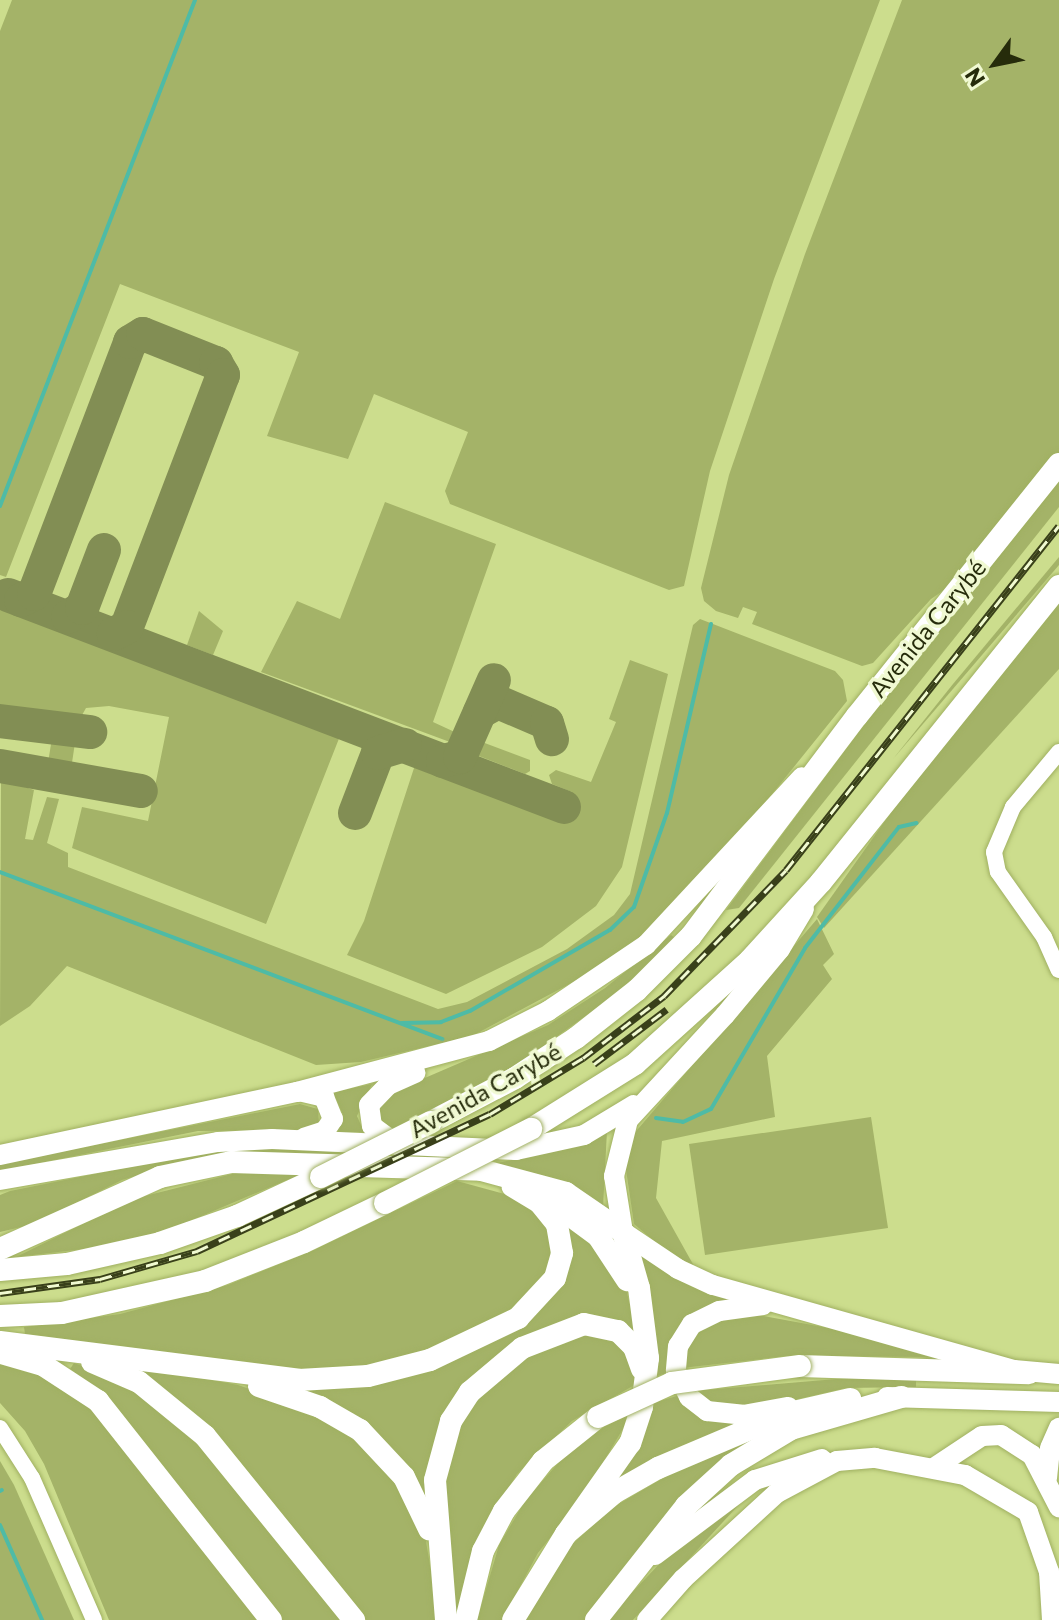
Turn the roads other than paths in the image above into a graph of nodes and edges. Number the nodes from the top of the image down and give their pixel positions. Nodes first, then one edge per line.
1 (1059, 464) edge
2 (1059, 586) edge
3 (834, 747) junction
4 (1059, 752) edge
5 (821, 882) junction
6 (1059, 970) edge
7 (489, 1041) junction
8 (662, 1082) junction
9 (297, 1092) junction
10 (292, 1140) junction
11 (401, 1145) junction
12 (0, 1155) edge
13 (436, 1166) junction
14 (0, 1182) edge
15 (512, 1186) junction
16 (52, 1227) junction
17 (623, 1232) junction
18 (0, 1241) edge
19 (0, 1249) edge
20 (0, 1270) edge
21 (775, 1304) junction
22 (0, 1316) edge
23 (7, 1346) edge
24 (647, 1346) junction
25 (208, 1370) junction
26 (1029, 1373) junction
27 (1059, 1374) edge
28 (646, 1390) junction
29 (901, 1397) junction
30 (850, 1399) junction
31 (1059, 1402) edge
32 (0, 1428) edge
33 (1059, 1428) edge
34 (974, 1442) junction
35 (863, 1458) junction
36 (935, 1467) junction
37 (1047, 1478) junction
38 (984, 1483) junction
39 (1059, 1507) edge
40 (566, 1534) junction
41 (439, 1562) junction
42 (1054, 1574) edge
43 (632, 1578) junction
44 (1054, 1613) edge
45 (515, 1617) edge
46 (94, 1620) edge
47 (271, 1620) edge
48 (354, 1620) edge
49 (446, 1620) edge
50 (466, 1620) edge
51 (596, 1620) edge
52 (647, 1620) edge

1 - 3 highway, Avenida Carybé
2 - 5 highway
3 - 7 main road
3 - 20 highway, Avenida Carybé, bridge
4 - 6 street
5 - 8 main road
5 - 22 highway, bridge
7 - 9 main road
7 - 11 main road
8 - 11 main road
8 - 17 main road
9 - 10 main road
9 - 12 main road
10 - 11 main road
10 - 14 main road
13 - 15 highway
13 - 16 highway
13 - 17 highway
15 - 24 highway
15 - 25 highway
16 - 18 main road
16 - 19 highway
17 - 21 main road
17 - 24 highway
21 - 26 main road
21 - 30 main road
23 - 25 highway
23 - 47 highway
23 - 48 highway
24 - 28 highway
25 - 41 highway
26 - 27 main road
26 - 50 highway, bridge
28 - 40 highway
28 - 41 highway
29 - 30 main road
29 - 31 main road
29 - 43 highway
30 - 40 highway
32 - 46 street
33 - 37 main road
34 - 36 main road
34 - 37 main road
34 - 38 main road
35 - 36 main road
35 - 43 main road
35 - 52 main road
36 - 38 main road
37 - 39 main road
38 - 42 main road
40 - 45 highway
41 - 49 highway
42 - 44 main road
43 - 51 highway

